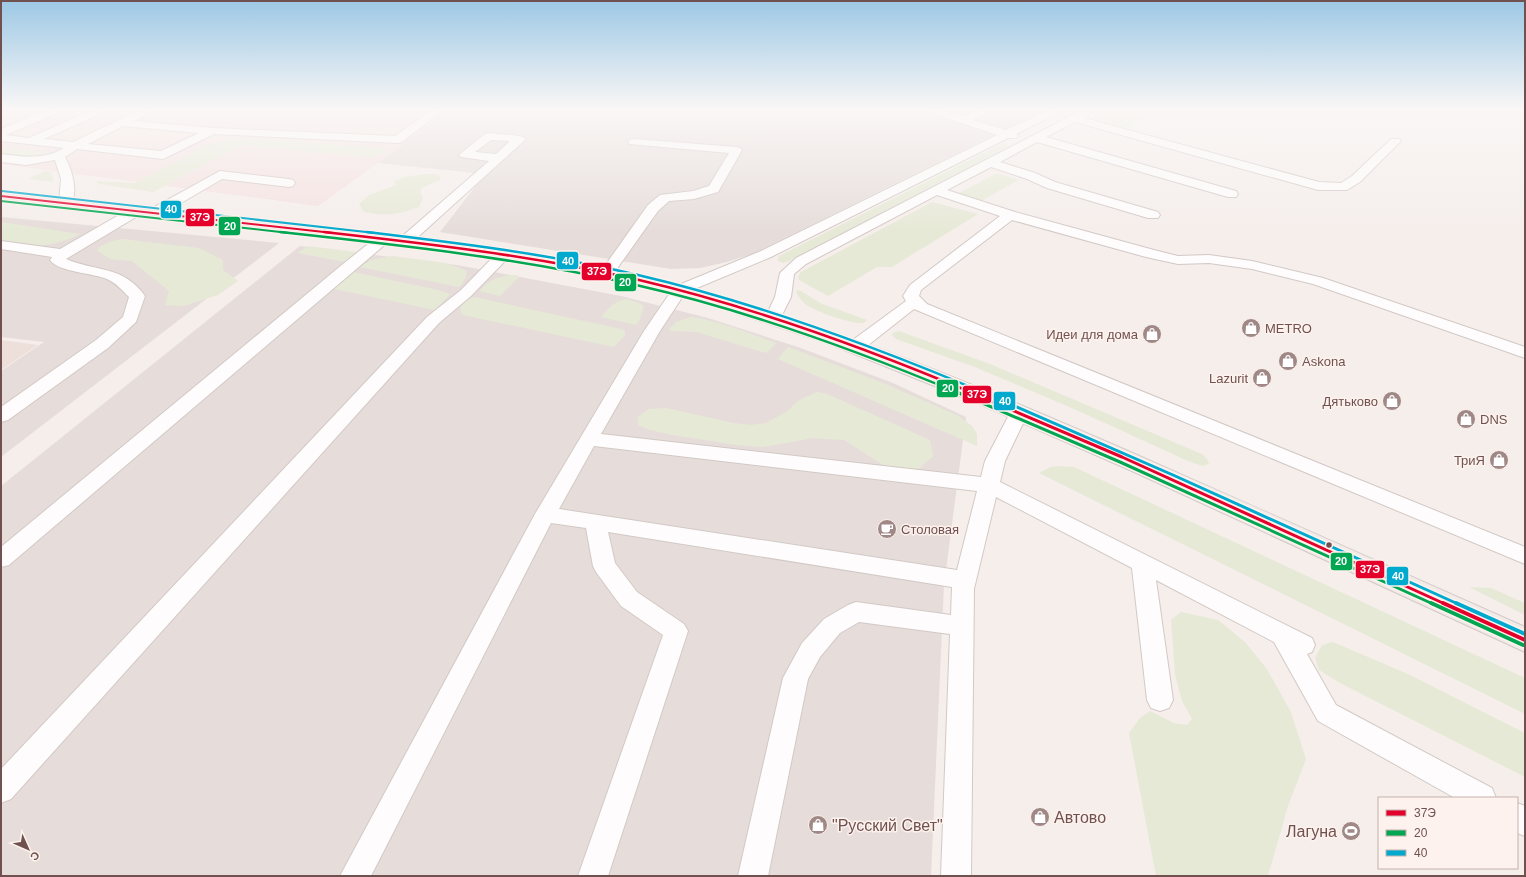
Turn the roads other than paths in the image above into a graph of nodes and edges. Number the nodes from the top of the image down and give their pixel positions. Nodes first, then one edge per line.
1 (68, 150) edge
2 (119, 150) edge
3 (174, 150) edge
4 (735, 150) edge
5 (975, 150) edge
6 (1012, 150) edge
7 (1072, 150) edge
8 (1188, 150) edge
9 (1386, 150) edge
10 (59, 156) junction
11 (1, 158) edge
12 (498, 158) dead end
13 (989, 162) junction
14 (290, 183) dead end
15 (935, 190) junction
16 (1232, 194) dead end
17 (1, 196) edge
18 (65, 203) junction
19 (136, 211) junction
20 (154, 213) junction
21 (1010, 215) junction
22 (1153, 215) dead end
23 (383, 239) junction
24 (404, 242) junction
25 (1, 245) edge
26 (62, 254) junction
27 (503, 255) junction
28 (606, 274) junction
29 (679, 290) junction
30 (914, 302) junction
31 (773, 318) junction
32 (856, 346) junction
33 (1525, 353) edge
34 (1019, 413) junction
35 (1, 416) edge
36 (588, 439) junction
37 (989, 485) junction
38 (545, 514) junction
39 (595, 522) junction
40 (1525, 556) edge
41 (1, 559) edge
42 (1142, 562) junction
43 (965, 580) junction
44 (962, 626) junction
45 (1525, 640) edge
46 (1160, 700) dead end
47 (1, 789) edge
48 (1480, 797) edge
49 (355, 876) edge
50 (593, 876) edge
51 (753, 876) edge
52 (956, 876) edge

1 - 10 lane
2 - 3 lane
4 - 28 lane
5 - 29 lane
6 - 13 lane
7 - 16 lane
8 - 9 lane
10 - 11 lane
10 - 18 lane
12 - 24 lane
13 - 15 lane
13 - 22 lane
14 - 20 lane
15 - 21 lane
15 - 31 lane
17 - 18 main road
18 - 19 main road
19 - 20 main road
19 - 26 lane
20 - 23 main road
21 - 30 lane
21 - 33 lane
23 - 24 main road
23 - 41 lane
24 - 27 main road
25 - 26 lane
26 - 35 lane
27 - 28 main road
27 - 47 lane
28 - 29 main road
29 - 31 main road
29 - 36 lane
30 - 32 lane
30 - 40 lane
31 - 32 main road
32 - 34 main road
34 - 37 lane
34 - 45 main road
36 - 37 lane
36 - 38 lane
37 - 42 lane
37 - 43 lane
38 - 39 lane
38 - 49 lane
39 - 43 lane
39 - 50 lane
42 - 46 lane
42 - 48 lane
43 - 44 lane
44 - 51 lane
44 - 52 lane

